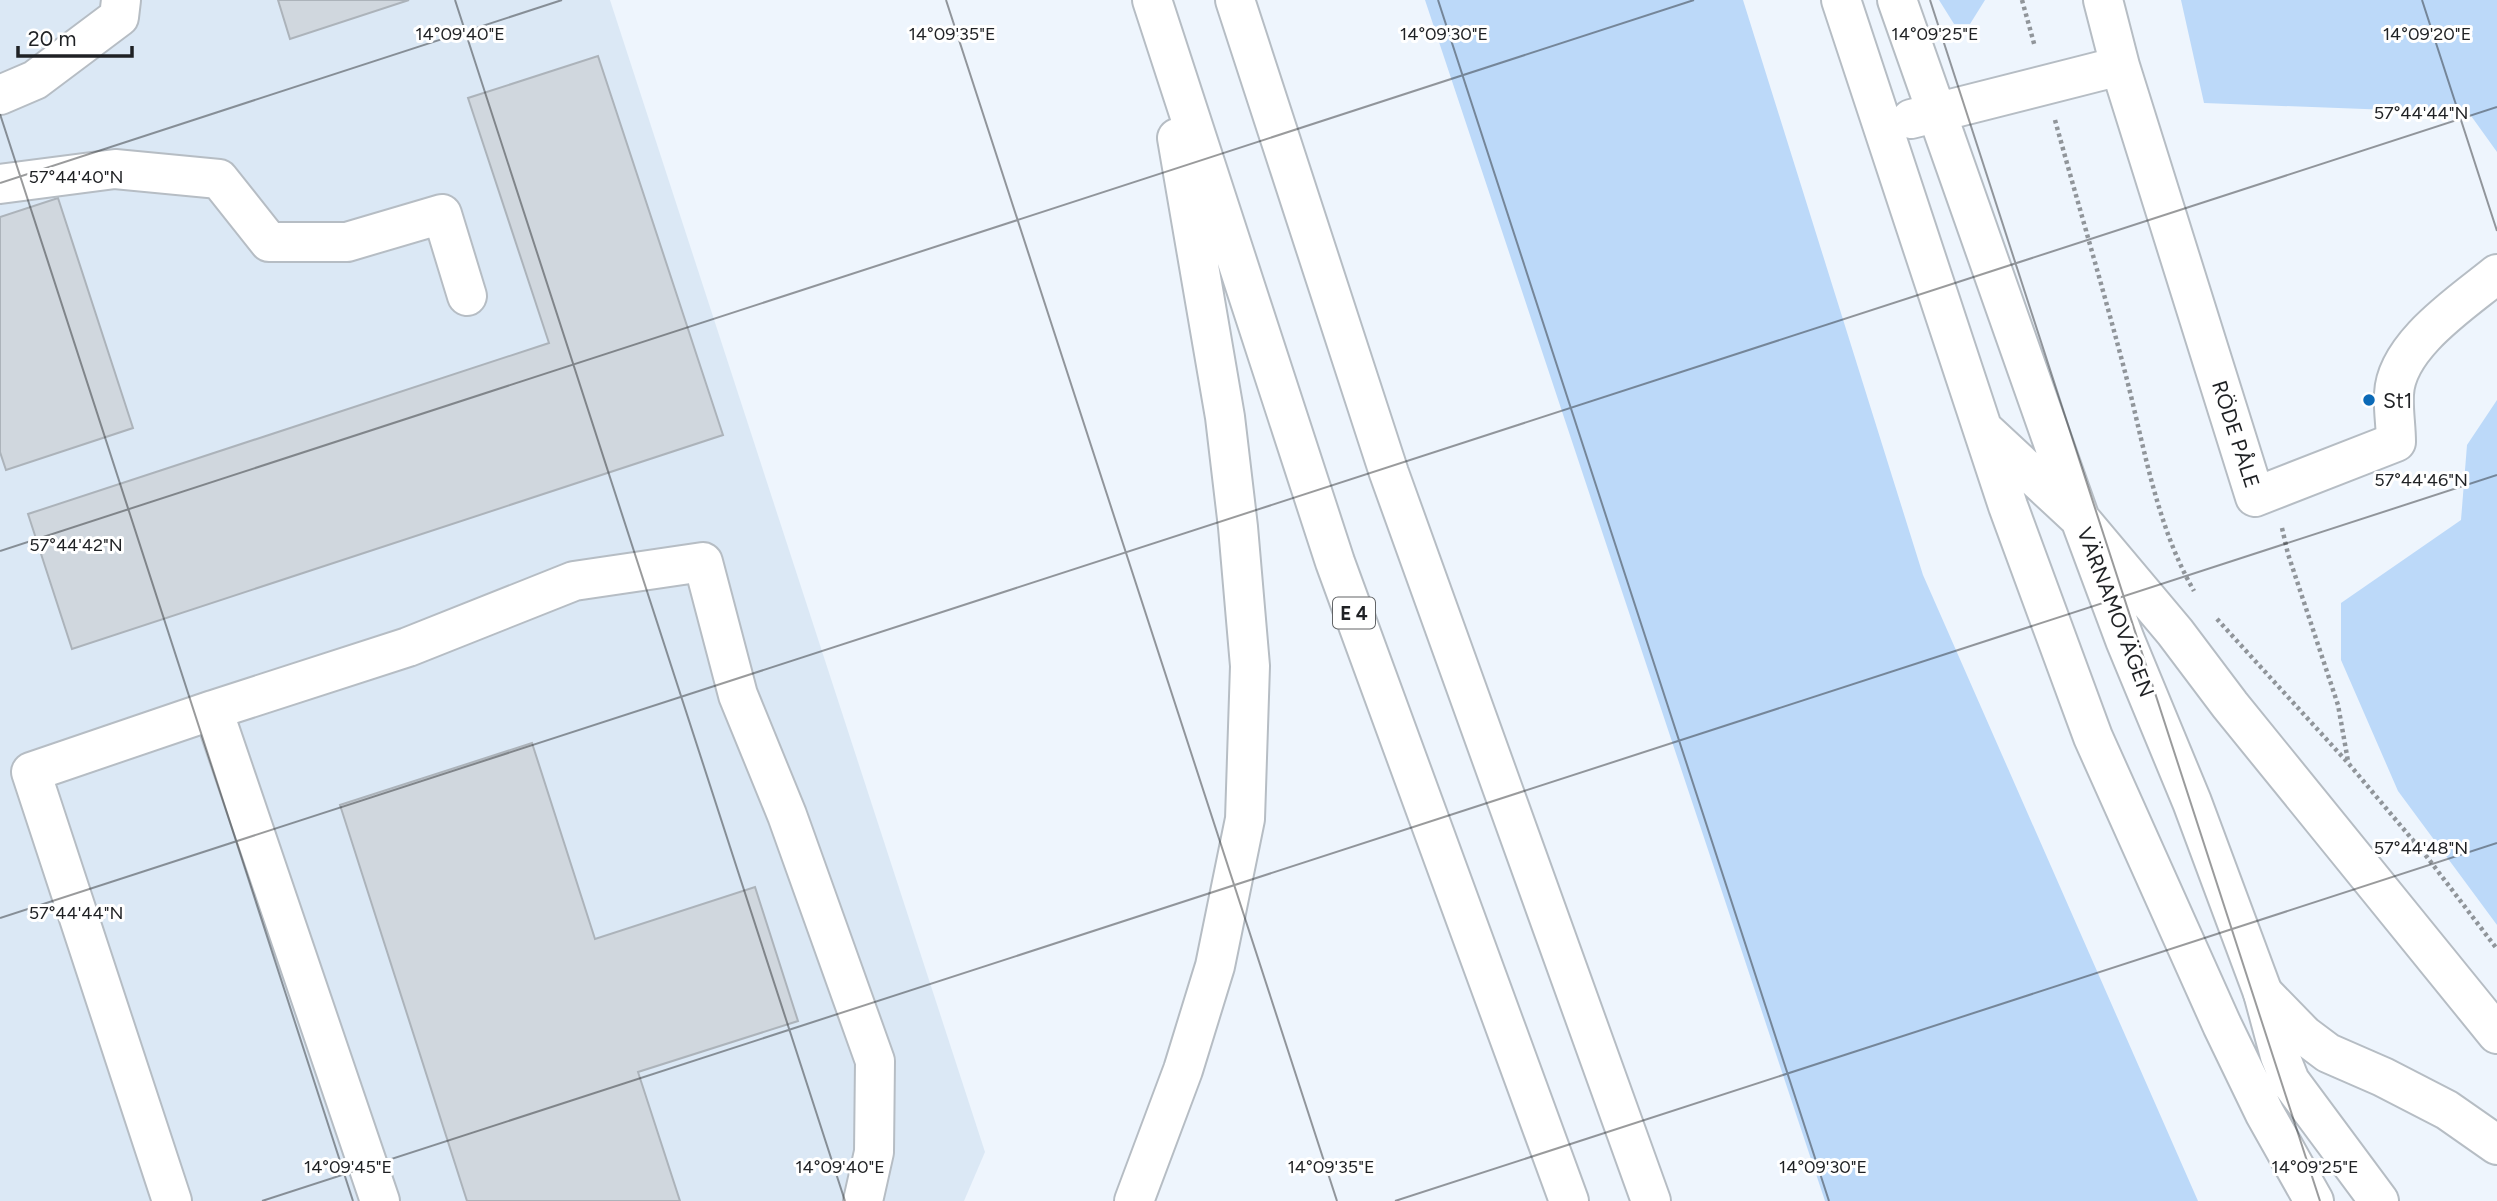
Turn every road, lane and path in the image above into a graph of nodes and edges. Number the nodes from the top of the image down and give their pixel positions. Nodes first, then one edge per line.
1 (1235, 0) edge
2 (1840, 0) edge
3 (1896, 0) edge
4 (2022, 0) edge
5 (2103, 0) edge
6 (120, 8) edge
7 (1155, 9) edge
8 (2120, 66) junction
9 (2045, 84) junction
10 (0, 95) edge
11 (1936, 114) junction
12 (1882, 125) junction
13 (0, 184) edge
14 (2497, 274) edge
15 (467, 296) dead end
16 (1984, 429) junction
17 (2274, 489) junction
18 (2080, 519) junction
19 (2201, 600) dead end
20 (2210, 610) dead end
21 (213, 710) junction
22 (2349, 764) junction
23 (2497, 949) edge
24 (2263, 993) junction
25 (2497, 1034) edge
26 (2497, 1144) edge
27 (172, 1201) edge
28 (380, 1201) edge
29 (863, 1201) edge
30 (1134, 1201) edge
31 (1569, 1201) edge
32 (1651, 1201) edge
33 (2314, 1201) edge
34 (2379, 1201) edge

1 - 32 main road
2 - 12 main road
3 - 11 main road, VÄRNAMOVÄGEN
4 - 9 path
5 - 8 main road, RÖDE PÅLE
6 - 10 main road
7 - 30 main road
7 - 31 main road, E 4
8 - 9 main road
8 - 17 main road, RÖDE PÅLE
9 - 11 main road
9 - 19 path
11 - 12 main road
11 - 18 main road, VÄRNAMOVÄGEN
12 - 16 main road
13 - 15 main road
14 - 17 main road, RÖDE PÅLE
16 - 18 main road
16 - 33 main road
17 - 22 path
18 - 24 main road, VÄRNAMOVÄGEN
18 - 25 main road
20 - 22 path
21 - 27 main road
21 - 28 main road
21 - 29 main road
22 - 23 path
24 - 26 main road
24 - 34 main road, VÄRNAMOVÄGEN

